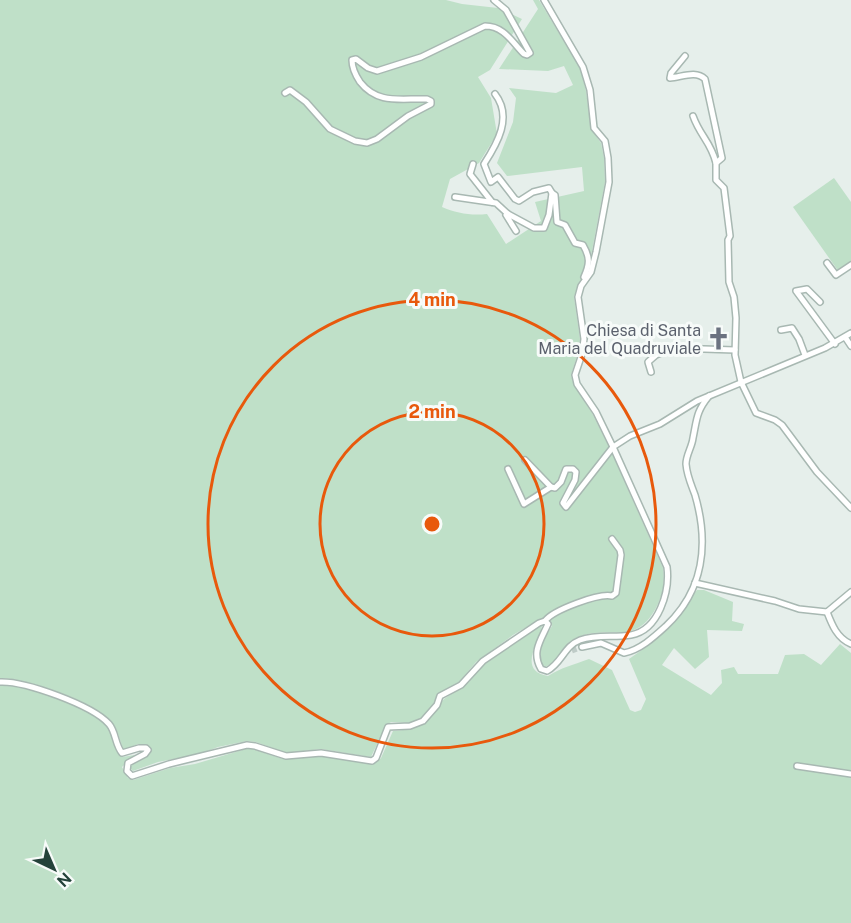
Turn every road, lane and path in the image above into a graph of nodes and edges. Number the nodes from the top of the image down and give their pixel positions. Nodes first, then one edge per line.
1 (494, 0) edge
2 (543, 0) edge
3 (686, 56) dead end
4 (285, 93) dead end
5 (495, 94) dead end
6 (693, 116) dead end
7 (716, 163) junction
8 (473, 164) dead end
9 (552, 193) junction
10 (455, 197) dead end
11 (493, 203) junction
12 (508, 214) junction
13 (516, 231) dead end
14 (828, 263) dead end
15 (851, 265) edge
16 (584, 283) junction
17 (820, 302) dead end
18 (781, 330) dead end
19 (848, 335) edge
20 (835, 344) junction
21 (851, 346) edge
22 (735, 350) junction
23 (805, 355) junction
24 (651, 372) dead end
25 (741, 382) junction
26 (711, 395) junction
27 (613, 447) junction
28 (525, 460) dead end
29 (508, 469) dead end
30 (551, 487) junction
31 (851, 508) edge
32 (612, 539) dead end
33 (695, 583) junction
34 (851, 592) edge
35 (828, 612) junction
36 (546, 621) junction
37 (851, 644) edge
38 (582, 647) tunnel mouth
39 (572, 651) tunnel mouth
40 (562, 654) junction
41 (0, 682) edge
42 (797, 766) dead end
43 (851, 774) edge

1 - 4 street
2 - 16 street
3 - 7 street
5 - 9 street
6 - 7 street
7 - 22 street
8 - 11 street
9 - 12 street
9 - 16 street
10 - 11 street
11 - 12 street
12 - 13 street
14 - 15 street
16 - 27 street
17 - 20 street
18 - 23 street
19 - 20 street
19 - 21 street
20 - 23 street
22 - 24 street
22 - 25 street
23 - 25 street
25 - 26 street
25 - 31 street
26 - 27 street
26 - 33 street
27 - 30 street
27 - 40 street
28 - 30 street
29 - 30 street
32 - 36 street
33 - 35 street
33 - 38 street
34 - 35 street
35 - 37 street
36 - 40 street
36 - 41 street
39 - 40 street
42 - 43 street

